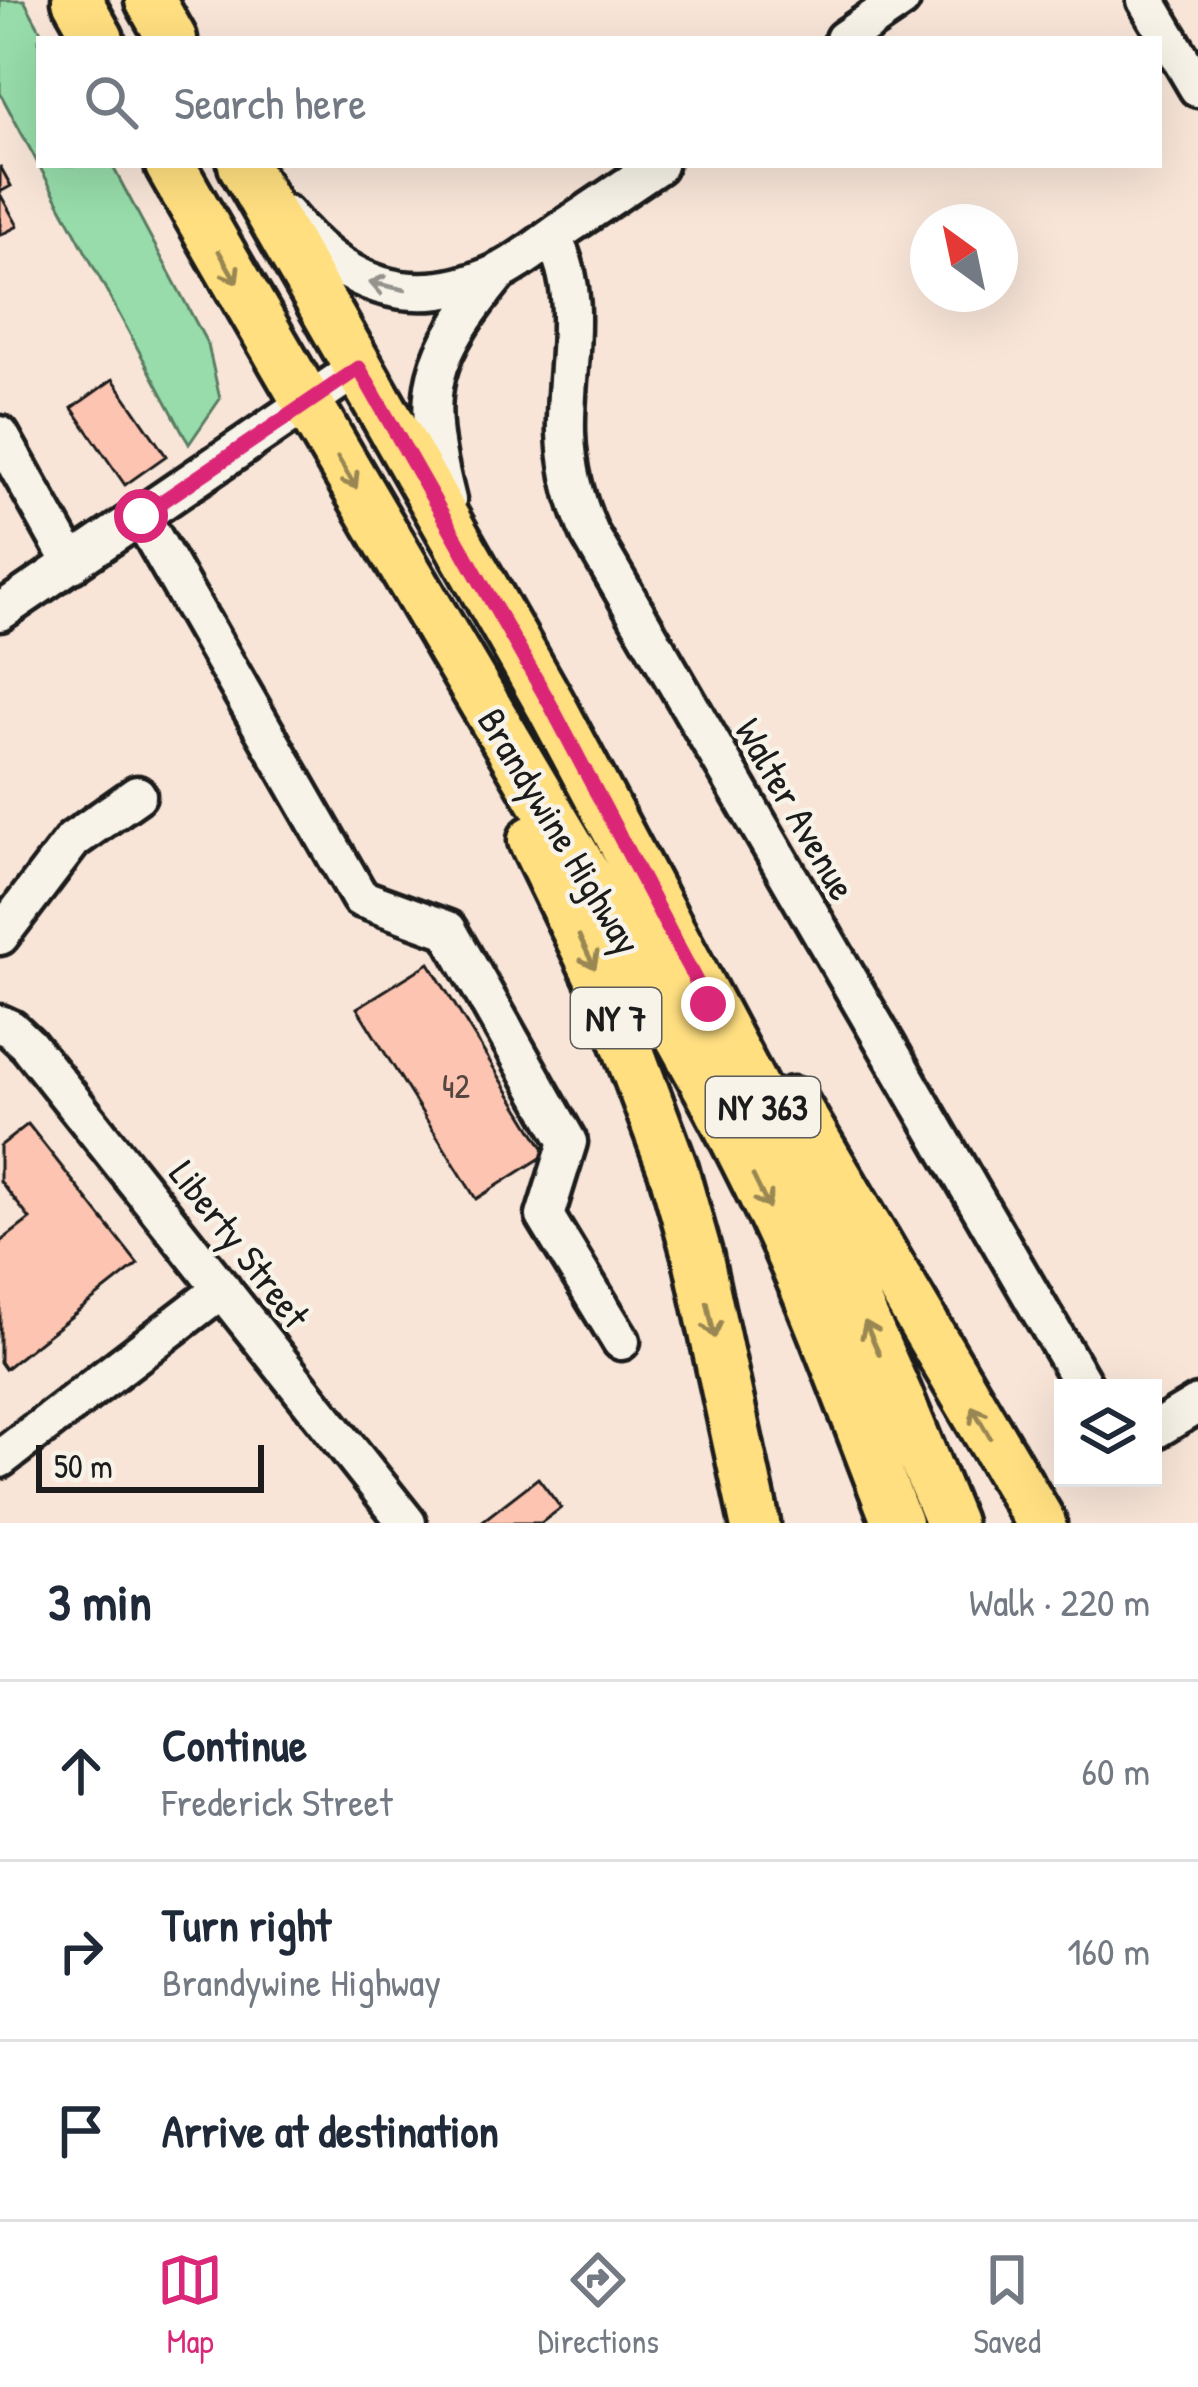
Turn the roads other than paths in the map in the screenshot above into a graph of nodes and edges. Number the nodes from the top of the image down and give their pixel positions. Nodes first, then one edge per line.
1 (77, 0) edge
2 (150, 0) edge
3 (901, 0) edge
4 (1146, 0) edge
5 (97, 36) edge
6 (170, 36) edge
7 (848, 36) edge
8 (1198, 88) edge
9 (172, 168) edge
10 (247, 168) edge
11 (247, 168) edge
12 (654, 168) edge
13 (552, 237) junction
14 (500, 272) junction
15 (359, 368) junction
16 (304, 402) junction
17 (0, 435) edge
18 (141, 516) junction
19 (457, 538) junction
20 (390, 544) junction
21 (72, 564) junction
22 (0, 611) edge
23 (550, 704) junction
24 (137, 795) dead end
25 (0, 936) edge
26 (0, 1024) edge
27 (222, 1289) junction
28 (621, 1341) dead end
29 (1080, 1379) edge
30 (1198, 1404) edge
31 (1162, 1426) edge
32 (0, 1459) edge
33 (407, 1523) edge
34 (755, 1523) edge
35 (897, 1523) edge
36 (950, 1523) edge
37 (1041, 1523) edge

1 - 5 main road
2 - 6 main road
3 - 7 street
4 - 8 street
9 -> 16 main road, Brandywine Highway
14 -> 10 street
11 - 15 main road, Brandywine Highway
12 - 13 street
13 - 14 street
13 - 29 street, Walter Avenue
14 - 19 street
15 - 16 street
15 - 19 main road, Brandywine Highway / NY 363
16 - 18 street
16 -> 20 main road, Brandywine Highway / NY 363
17 - 21 street
18 - 21 street
18 - 28 street
19 - 23 main road, Brandywine Highway / NY 363
20 -> 34 main road, NY 7
20 -> 35 main road, Brandywine Highway / NY 363
21 - 22 street
36 -> 23 main road, Brandywine Highway / NY 363
37 -> 23 main road, NY 7
24 - 25 street
26 - 27 street, Liberty Street
27 - 32 street
27 - 33 street, Liberty Street
30 - 31 street

